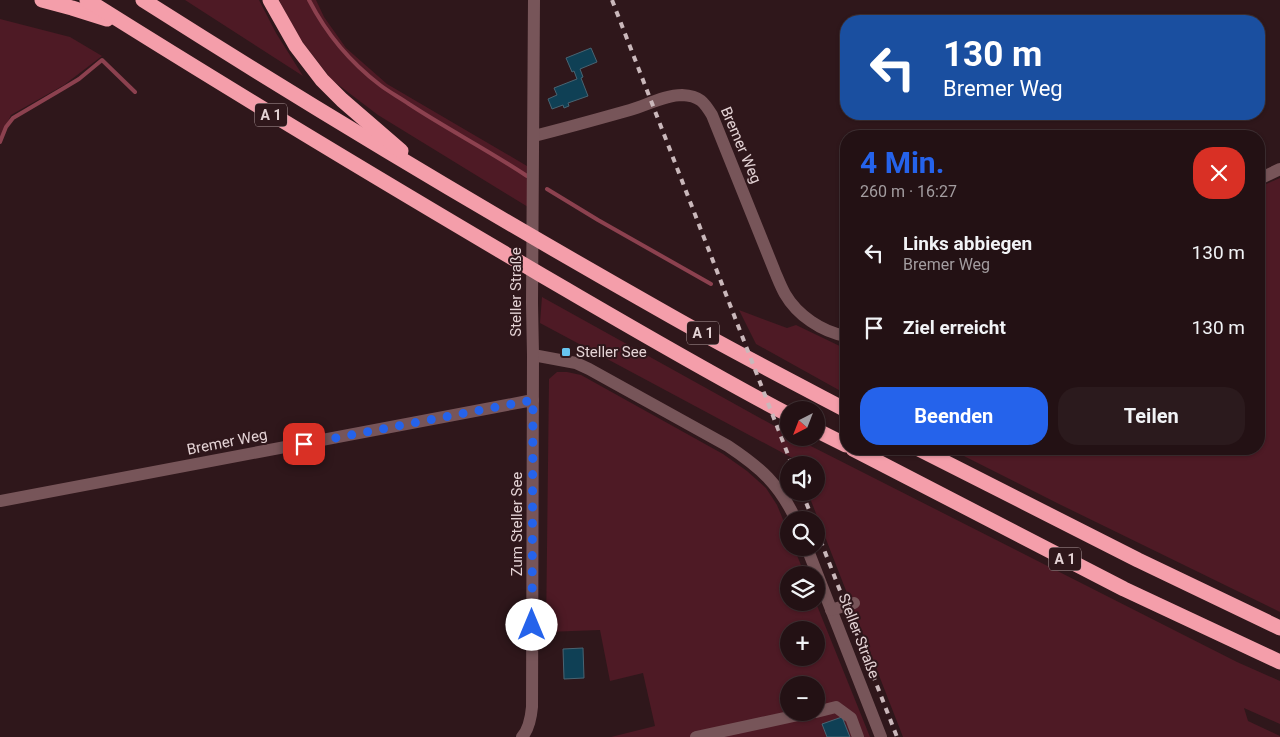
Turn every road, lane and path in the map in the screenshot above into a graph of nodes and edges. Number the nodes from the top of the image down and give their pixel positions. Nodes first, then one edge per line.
1 (42, 0) edge
2 (88, 0) edge
3 (143, 0) edge
4 (270, 0) edge
5 (534, 0) edge
6 (128, 26) junction
7 (534, 136) junction
8 (1280, 169) edge
9 (428, 175) junction
10 (1265, 176) edge
11 (840, 335) edge
12 (533, 355) junction
13 (533, 400) junction
14 (840, 407) edge
15 (780, 411) edge
16 (825, 434) edge
17 (840, 442) edge
18 (865, 455) edge
19 (931, 455) edge
20 (0, 501) edge
21 (792, 511) edge
22 (810, 556) edge
23 (854, 603) dead end
24 (831, 610) junction
25 (1280, 628) edge
26 (1280, 662) edge
27 (825, 710) edge
28 (780, 719) edge
29 (522, 737) edge
30 (696, 737) edge
31 (858, 737) edge
32 (881, 737) edge

1 - 6 highway
2 - 6 highway, A 1
3 - 9 highway, A 1
4 - 9 highway
5 - 7 street, Steller Straße
6 - 15 highway, A 1
7 - 11 street, Bremer Weg
7 - 12 street, Steller Straße
8 - 10 street
9 - 14 highway, A 1
12 - 13 street
12 - 21 street, Steller Straße
13 - 20 street, Bremer Weg
13 - 29 street, Zum Steller See
16 - 17 highway
18 - 26 highway, A 1
19 - 25 highway, A 1
22 - 24 street, Steller Straße
23 - 24 street
24 - 32 street, Steller Straße
27 - 31 street
28 - 30 street

